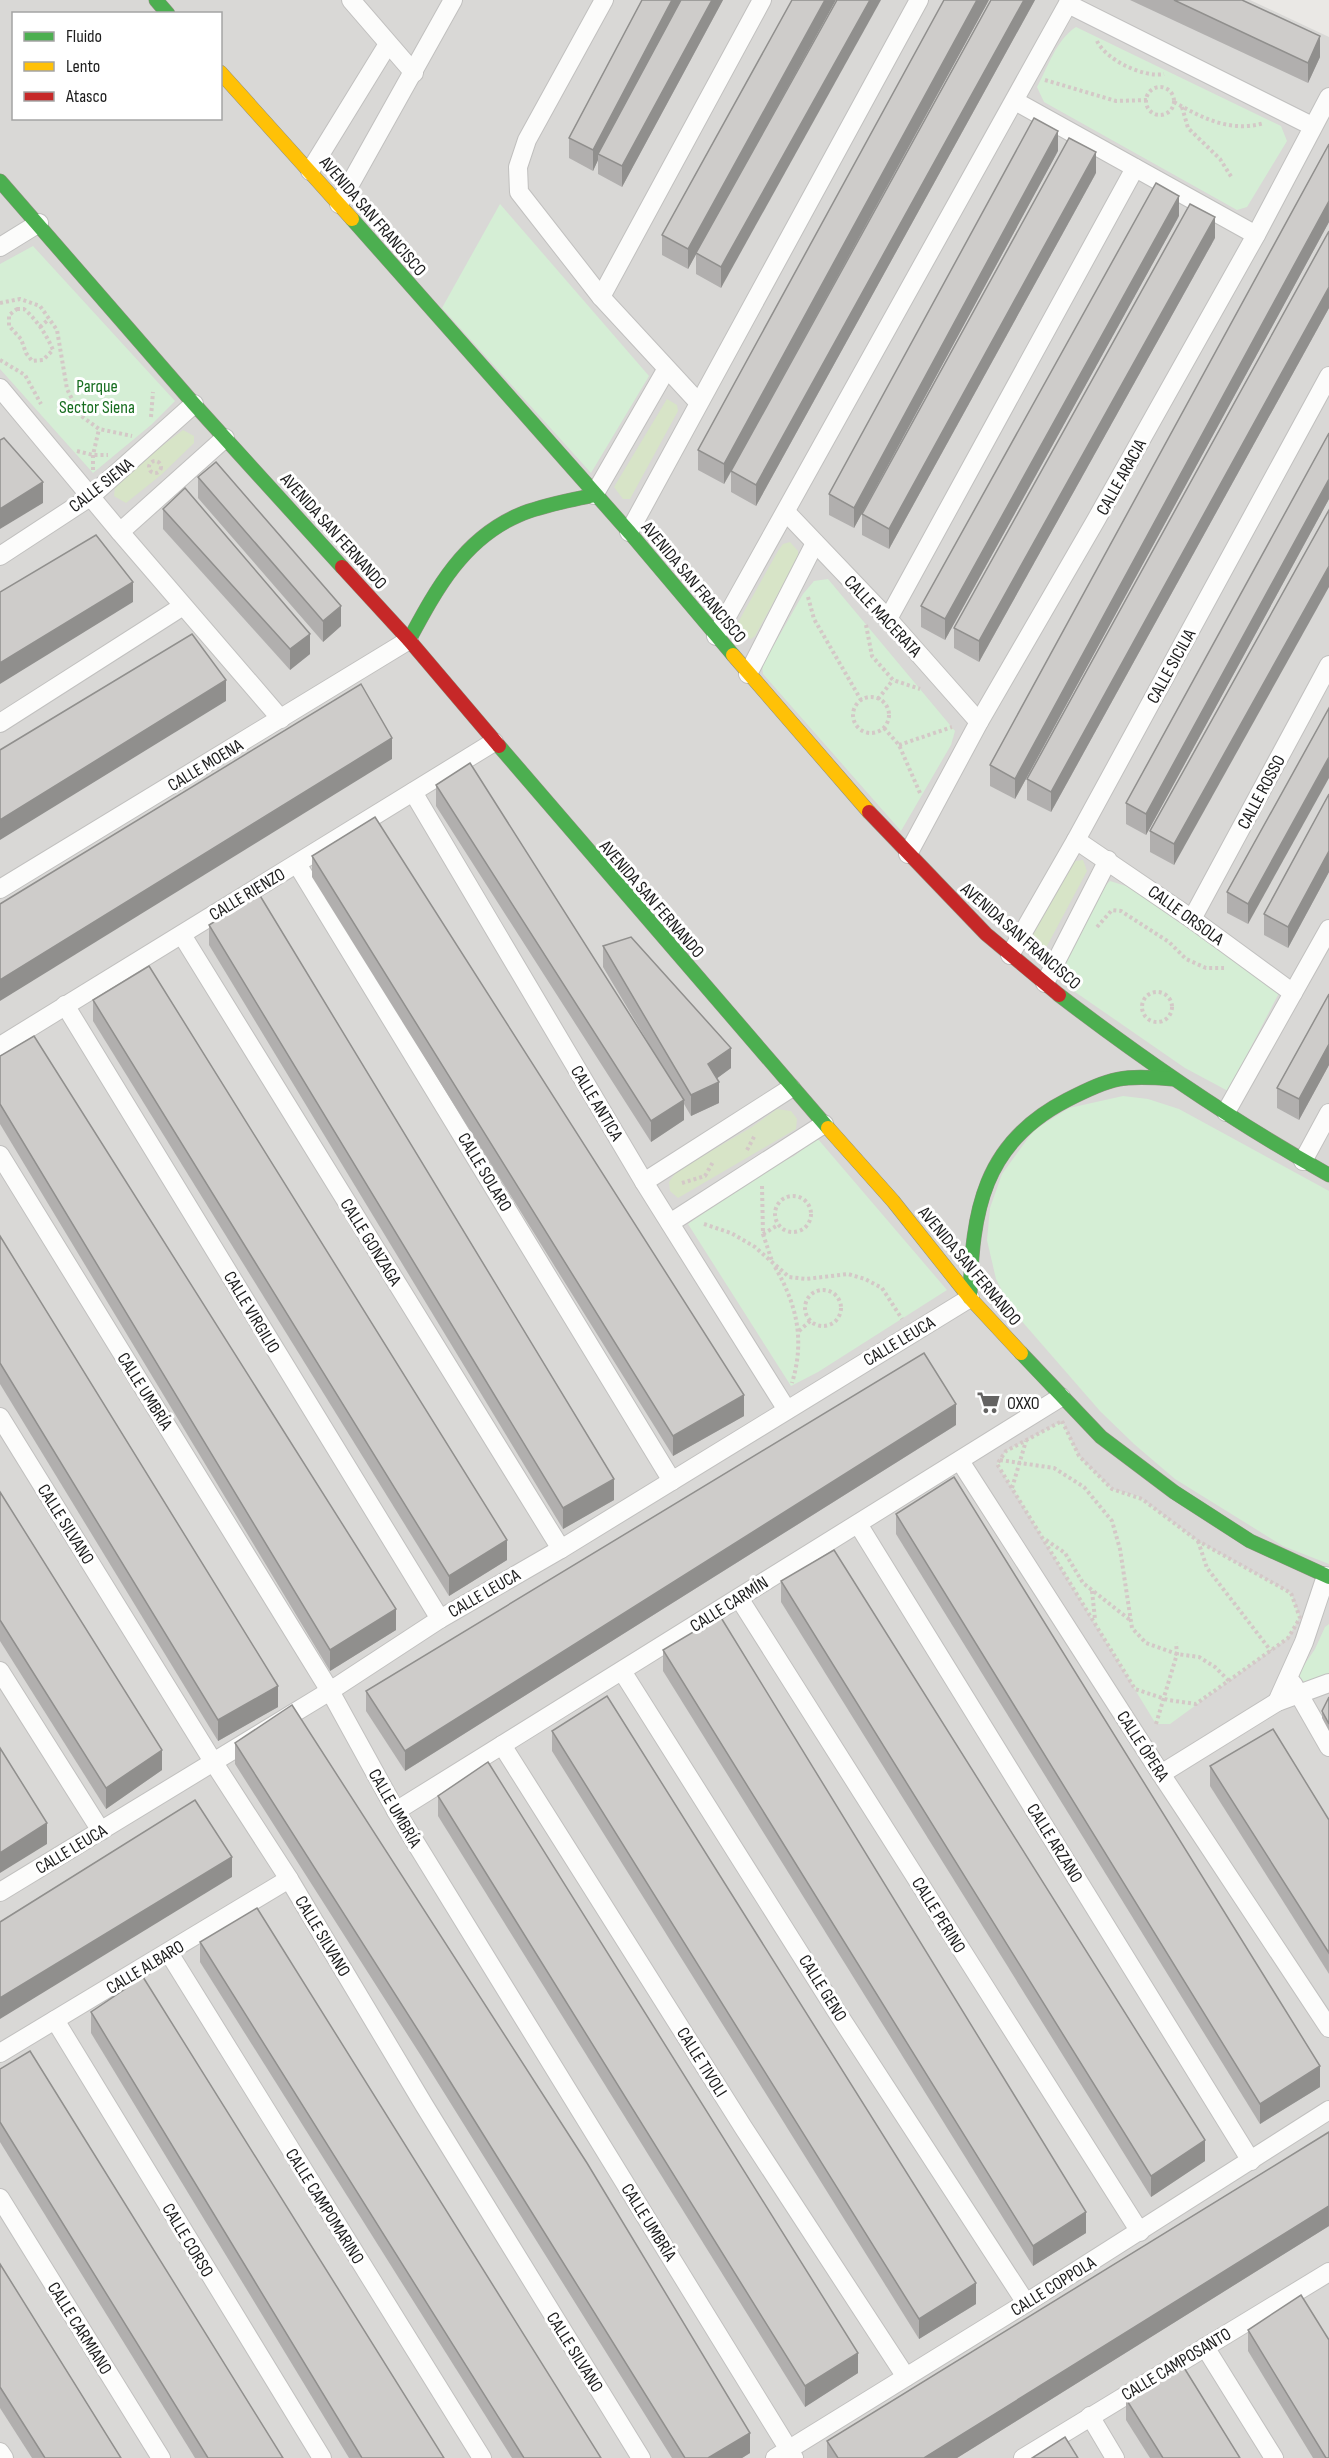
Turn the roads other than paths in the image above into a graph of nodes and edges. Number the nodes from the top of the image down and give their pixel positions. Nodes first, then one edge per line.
1 (156, 0) edge
2 (351, 0) edge
3 (453, 0) edge
4 (604, 0) edge
5 (762, 0) edge
6 (919, 0) edge
7 (1069, 2) edge
8 (166, 12) edge
9 (388, 44) junction
10 (414, 73) junction
11 (222, 74) edge
12 (1329, 97) edge
13 (1014, 101) junction
14 (1312, 126) junction
15 (1135, 168) junction
16 (310, 171) junction
17 (0, 181) edge
18 (339, 204) junction
19 (39, 223) junction
20 (1256, 235) junction
21 (0, 247) edge
22 (601, 297) junction
23 (666, 370) junction
24 (1329, 376) edge
25 (3, 398) edge
26 (698, 402) junction
27 (194, 404) junction
28 (225, 438) junction
29 (594, 495) junction
30 (90, 497) junction
31 (786, 512) junction
32 (120, 532) junction
33 (629, 532) junction
34 (815, 543) junction
35 (0, 556) edge
36 (183, 606) junction
37 (888, 619) junction
38 (716, 636) junction
39 (409, 640) junction
40 (1329, 664) edge
41 (748, 674) junction
42 (281, 719) junction
43 (979, 722) junction
44 (0, 723) edge
45 (494, 742) junction
46 (413, 792) junction
47 (1076, 840) junction
48 (908, 854) junction
49 (1108, 860) junction
50 (297, 864) junction
51 (0, 889) edge
52 (1192, 919) junction
53 (1329, 929) edge
54 (182, 934) junction
55 (1010, 955) junction
56 (1045, 983) junction
57 (1293, 993) junction
58 (65, 1005) junction
59 (0, 1046) edge
60 (1173, 1079) junction
61 (790, 1088) junction
62 (1226, 1112) junction
63 (1329, 1113) edge
64 (824, 1124) junction
65 (0, 1155) edge
66 (1303, 1161) junction
67 (1329, 1175) edge
68 (644, 1182) junction
69 (670, 1223) junction
70 (970, 1298) junction
71 (1061, 1397) junction
72 (787, 1410) junction
73 (0, 1417) edge
74 (960, 1461) junction
75 (672, 1481) junction
76 (858, 1524) junction
77 (561, 1549) junction
78 (1327, 1577) edge
79 (739, 1598) junction
80 (440, 1619) junction
81 (0, 1671) edge
82 (622, 1671) junction
83 (1290, 1677) junction
84 (1329, 1683) edge
85 (330, 1691) junction
86 (1299, 1695) junction
87 (1277, 1702) junction
88 (502, 1745) junction
89 (1329, 1747) edge
90 (213, 1763) junction
91 (1161, 1774) junction
92 (396, 1811) junction
93 (101, 1831) junction
94 (289, 1879) junction
95 (0, 1892) edge
96 (169, 1953) junction
97 (55, 2020) junction
98 (1329, 2028) edge
99 (0, 2053) edge
100 (1329, 2110) edge
101 (1251, 2161) junction
102 (0, 2198) edge
103 (1140, 2232) junction
104 (1327, 2278) edge
105 (1026, 2303) junction
106 (1205, 2347) junction
107 (906, 2377) junction
108 (1090, 2416) junction
109 (0, 2452) edge
110 (786, 2455) edge
111 (4, 2458) edge
112 (161, 2458) edge
113 (322, 2458) edge
114 (482, 2458) edge
115 (641, 2458) edge
116 (1023, 2458) edge
117 (1115, 2458) edge
118 (1274, 2458) edge

1 - 8 street
2 - 9 street
3 - 10 street
4 - 22 street
5 - 22 street
6 - 26 street
7 - 13 street
7 - 14 street
9 - 10 street
9 - 16 street
10 - 18 street
11 - 16 street, AVENIDA SAN FRANCISCO
12 - 14 street, CALLE ARACIA
13 - 15 street
13 - 31 street
14 - 20 street, CALLE ARACIA
15 - 20 street
15 - 37 street
16 - 18 street, AVENIDA SAN FRANCISCO
17 - 19 street, AVENIDA SAN FERNANDO
18 - 29 street, AVENIDA SAN FRANCISCO
19 - 21 street
19 - 27 street, AVENIDA SAN FERNANDO
20 - 43 street, CALLE ARACIA
22 - 23 street
23 - 26 street
23 - 29 street
24 - 47 street, CALLE SICILIA
25 - 30 street
26 - 33 street
27 - 28 street, AVENIDA SAN FERNANDO
27 - 30 street, CALLE SIENA
28 - 32 street
28 - 39 street, AVENIDA SAN FERNANDO
29 - 33 street, AVENIDA SAN FRANCISCO
29 - 39 street
30 - 32 street
30 - 35 street, CALLE SIENA
31 - 34 street, CALLE MACERATA
31 - 38 street
32 - 36 street
33 - 38 street, AVENIDA SAN FRANCISCO
34 - 37 street, CALLE MACERATA
34 - 41 street
36 - 42 street
36 - 44 street
37 - 43 street, CALLE MACERATA
38 - 41 street, AVENIDA SAN FRANCISCO
39 - 42 street, CALLE MOENA
39 - 45 street, AVENIDA SAN FERNANDO
40 - 52 street, CALLE ROSSO
41 - 48 street, AVENIDA SAN FRANCISCO
42 - 51 street, CALLE MOENA
43 - 48 street, CALLE ARACIA
45 - 46 street, CALLE RIENZO
45 - 61 street, AVENIDA SAN FERNANDO
46 - 50 street, CALLE RIENZO
46 - 68 street, CALLE ANTICA
47 - 49 street, CALLE ORSOLA
47 - 55 street, CALLE SICILIA
48 - 55 street, AVENIDA SAN FRANCISCO
49 - 52 street, CALLE ORSOLA
49 - 56 street
50 - 54 street, CALLE RIENZO
50 - 75 street, CALLE SOLARO
52 - 57 street, CALLE ORSOLA
53 - 57 street
54 - 58 street, CALLE RIENZO
54 - 77 street, CALLE GONZAGA
55 - 56 street, AVENIDA SAN FRANCISCO
56 - 60 street, AVENIDA SAN FRANCISCO
57 - 62 street
58 - 59 street, CALLE RIENZO
58 - 80 street, CALLE VIRGILIO
60 - 62 street
60 - 70 street
61 - 64 street, AVENIDA SAN FERNANDO
61 - 68 street
62 - 66 street
63 - 66 street
64 - 69 street
64 - 70 street, AVENIDA SAN FERNANDO
65 - 85 street, CALLE UMBRÍA
66 - 67 street
68 - 69 street, CALLE ANTICA
69 - 72 street, CALLE ANTICA
70 - 71 street, AVENIDA SAN FERNANDO
70 - 72 street, CALLE LEUCA
71 - 74 street, CALLE CARMÍN
71 - 78 street, AVENIDA SAN FERNANDO
72 - 75 street, CALLE LEUCA
73 - 90 street, CALLE SILVANO
74 - 76 street, CALLE CARMÍN
74 - 91 street, CALLE ÓPERA
75 - 77 street, CALLE LEUCA
76 - 79 street, CALLE CARMÍN
76 - 101 street, CALLE ARZANO
77 - 80 street, CALLE LEUCA
78 - 83 street
79 - 82 street, CALLE CARMÍN
79 - 103 street, CALLE PERINO
80 - 85 street, CALLE LEUCA
81 - 93 street
82 - 88 street, CALLE CARMÍN
82 - 105 street, CALLE GENO
83 - 86 street
83 - 87 street
84 - 86 street
85 - 90 street, CALLE LEUCA
85 - 92 street, CALLE UMBRÍA
86 - 87 street
86 - 89 street
87 - 91 street
88 - 92 street, CALLE CARMÍN
88 - 107 street, CALLE TIVOLI
90 - 93 street, CALLE LEUCA
90 - 94 street, CALLE SILVANO
91 - 98 street, CALLE ÓPERA
92 - 110 street, CALLE UMBRÍA
93 - 95 street, CALLE LEUCA
94 - 96 street, CALLE ALBARO
94 - 115 street, CALLE SILVANO
96 - 97 street, CALLE ALBARO
96 - 114 street, CALLE CAMPOMARINO
97 - 99 street, CALLE ALBARO
97 - 113 street, CALLE CORSO
100 - 101 street, CALLE COPPOLA
101 - 103 street, CALLE COPPOLA
102 - 112 street, CALLE CARMIANO
103 - 105 street, CALLE COPPOLA
104 - 106 street, CALLE CAMPOSANTO
105 - 107 street, CALLE COPPOLA
106 - 108 street, CALLE CAMPOSANTO
106 - 118 street
107 - 110 street, CALLE COPPOLA
108 - 116 street, CALLE CAMPOSANTO
108 - 117 street
109 - 111 street

